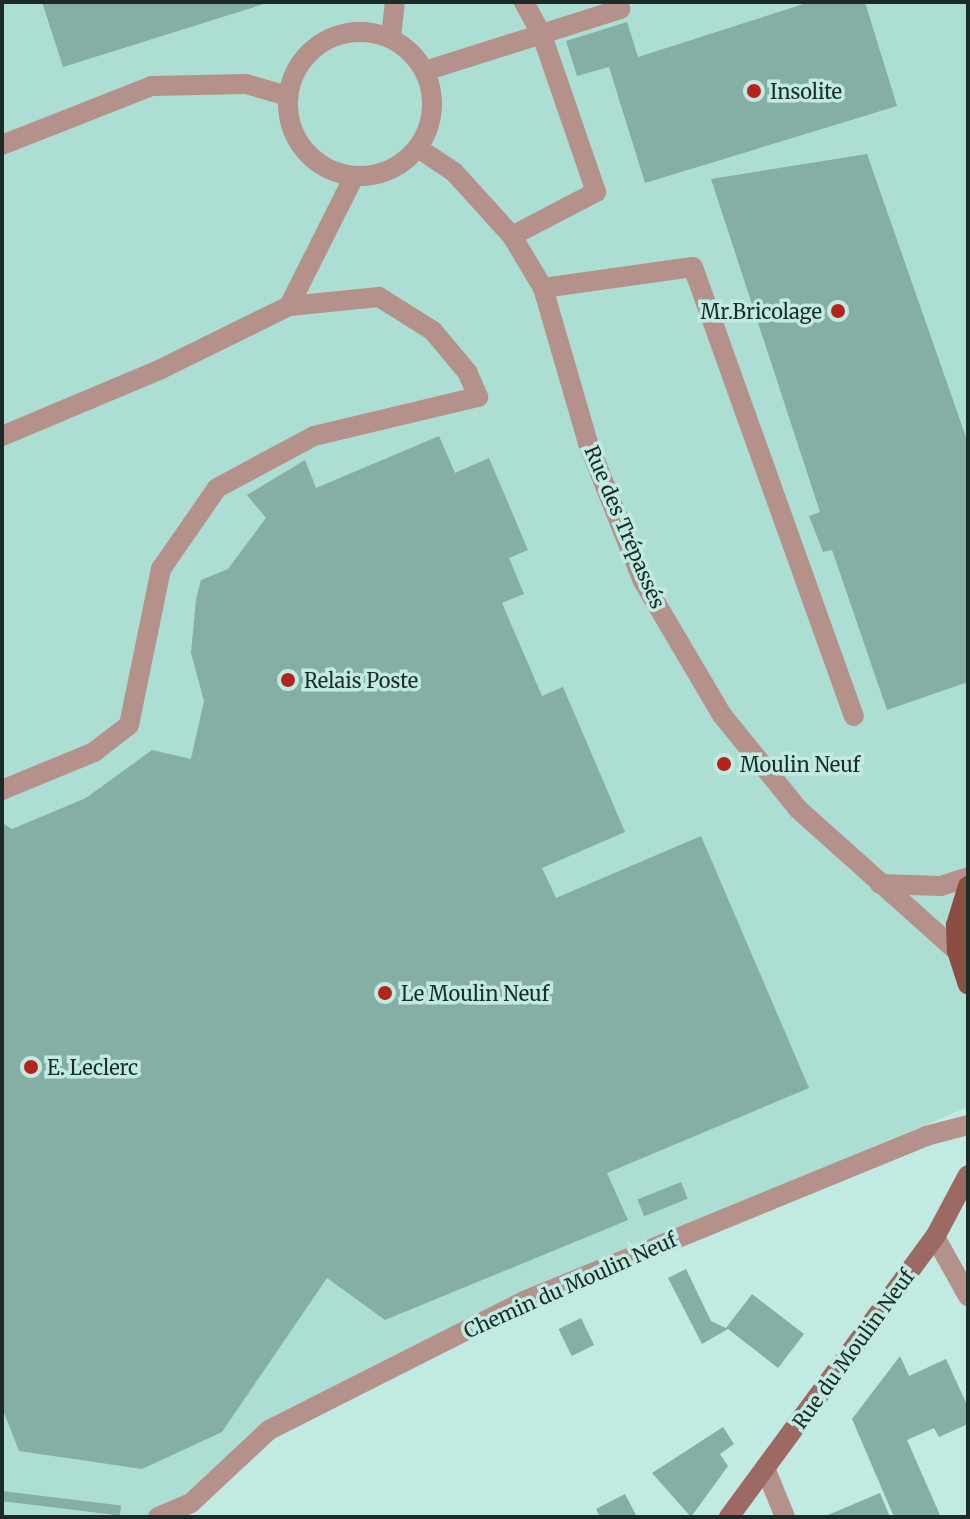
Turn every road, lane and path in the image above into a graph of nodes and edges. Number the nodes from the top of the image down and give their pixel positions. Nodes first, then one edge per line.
1 (395, 2) edge
2 (524, 2) edge
3 (620, 9) dead end
4 (542, 35) junction
5 (391, 38) junction
6 (425, 71) junction
7 (288, 96) junction
8 (2, 145) edge
9 (418, 148) junction
10 (354, 177) junction
11 (512, 236) junction
12 (543, 288) junction
13 (289, 306) junction
14 (2, 436) edge
15 (854, 716) dead end
16 (2, 790) edge
17 (968, 877) edge
18 (880, 884) junction
19 (968, 886) edge
20 (957, 951) junction
21 (968, 984) edge
22 (968, 1125) edge
23 (968, 1175) edge
24 (935, 1237) junction
25 (968, 1296) edge
26 (765, 1468) junction
27 (158, 1517) edge
28 (729, 1517) edge
29 (785, 1517) edge

1 - 5 street
2 - 4 street
3 - 4 street
4 - 6 street
4 - 11 street
5 - 6 street
5 - 7 street
6 - 9 street
7 - 8 street
7 - 10 street
9 - 10 street
9 - 11 street, Rue des Trépassés
10 - 13 street
11 - 12 street, Rue des Trépassés
12 - 15 street
12 - 18 street, Rue des Trépassés
13 - 14 street
13 - 16 street
17 - 18 street
18 - 20 street, Rue des Trépassés
19 - 20 main road
20 - 21 main road
22 - 27 street, Chemin du Moulin Neuf
23 - 24 street, Rue du Moulin Neuf
24 - 25 street
24 - 26 street, Rue du Moulin Neuf
26 - 28 street, Rue du Moulin Neuf
26 - 29 street

